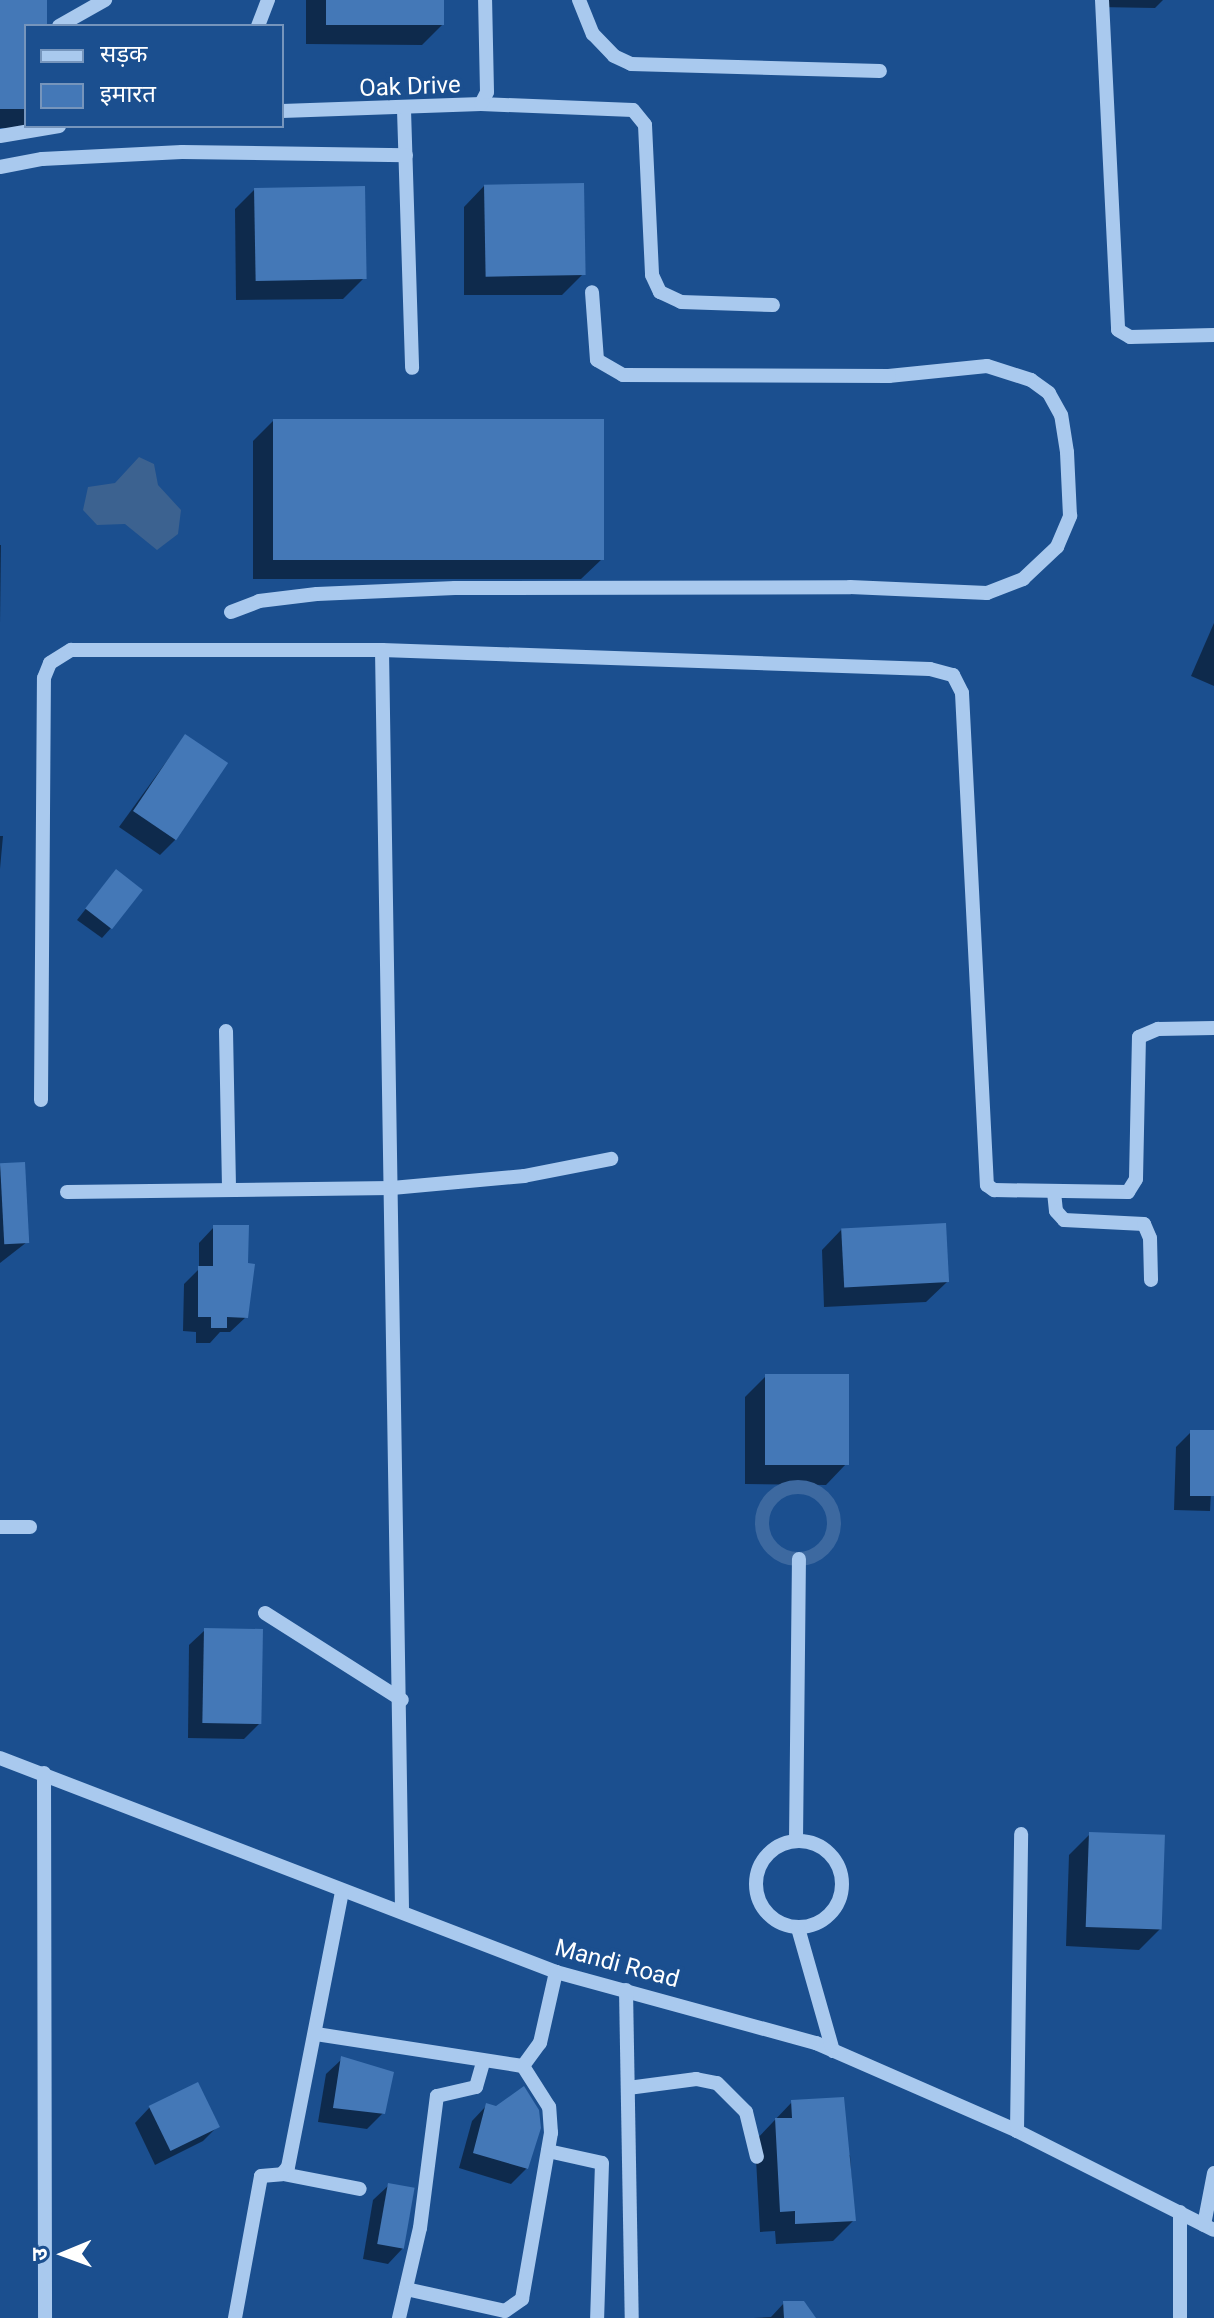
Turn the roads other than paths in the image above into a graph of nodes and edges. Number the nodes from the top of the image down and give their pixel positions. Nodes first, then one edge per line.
1 (105, 0) edge
2 (268, 0) edge
3 (485, 0) edge
4 (579, 0) edge
5 (1102, 0) edge
6 (63, 24) edge
7 (259, 24) edge
8 (880, 71) dead end
9 (481, 104) junction
10 (404, 110) junction
11 (284, 111) edge
12 (47, 128) edge
13 (0, 136) edge
14 (406, 155) junction
15 (0, 167) edge
16 (592, 292) dead end
17 (773, 305) dead end
18 (1214, 335) edge
19 (412, 368) dead end
20 (231, 612) dead end
21 (382, 650) junction
22 (1214, 1028) edge
23 (226, 1031) dead end
24 (41, 1100) dead end
25 (611, 1159) dead end
26 (229, 1188) junction
27 (392, 1188) junction
28 (67, 1192) dead end
29 (1054, 1192) junction
30 (1151, 1280) dead end
31 (0, 1527) edge
32 (30, 1527) dead end
33 (799, 1559) dead end
34 (265, 1613) dead end
35 (402, 1700) junction
36 (0, 1758) edge
37 (44, 1773) junction
38 (1021, 1834) dead end
39 (796, 1841) junction
40 (342, 1892) junction
41 (402, 1912) junction
42 (798, 1928) junction
43 (556, 1972) junction
44 (626, 1990) junction
45 (316, 2034) junction
46 (833, 2051) junction
47 (483, 2063) junction
48 (523, 2066) junction
49 (628, 2088) junction
50 (1017, 2131) junction
51 (548, 2151) junction
52 (757, 2157) dead end
53 (1214, 2173) edge
54 (283, 2174) junction
55 (360, 2189) dead end
56 (1180, 2212) junction
57 (1209, 2227) edge
58 (406, 2289) junction
59 (45, 2318) edge
60 (235, 2318) edge
61 (399, 2318) edge
62 (597, 2318) edge
63 (632, 2318) edge
64 (1180, 2318) edge

1 - 6 street
2 - 7 street
3 - 9 street, Oak Drive
4 - 8 street
5 - 18 street
9 - 10 street, Oak Drive
9 - 17 street
10 - 11 street, Oak Drive
10 - 14 street
12 - 13 street
14 - 15 street
14 - 19 street
16 - 20 street
21 - 24 street
21 - 27 street
21 - 29 street
22 - 29 street
23 - 26 street
25 - 27 street
26 - 27 street
26 - 28 street
27 - 35 street
29 - 30 street
31 - 32 street
33 - 39 street
34 - 35 street
35 - 41 street
36 - 37 street, Mandi Road
37 - 40 street, Mandi Road
37 - 59 street
38 - 50 street
39 - 42 street
39 - 42 street
40 - 41 street, Mandi Road
40 - 45 street
41 - 43 street, Mandi Road
42 - 46 street
43 - 44 street, Mandi Road
43 - 48 street
44 - 46 street, Mandi Road
44 - 49 street
45 - 47 street
45 - 54 street
46 - 50 street, Mandi Road
47 - 48 street
47 - 58 street
48 - 51 street
49 - 52 street
49 - 63 street
50 - 56 street, Mandi Road
51 - 58 street
51 - 62 street
53 - 57 street
54 - 55 street
54 - 60 street
56 - 57 street, Mandi Road
56 - 64 street
58 - 61 street

